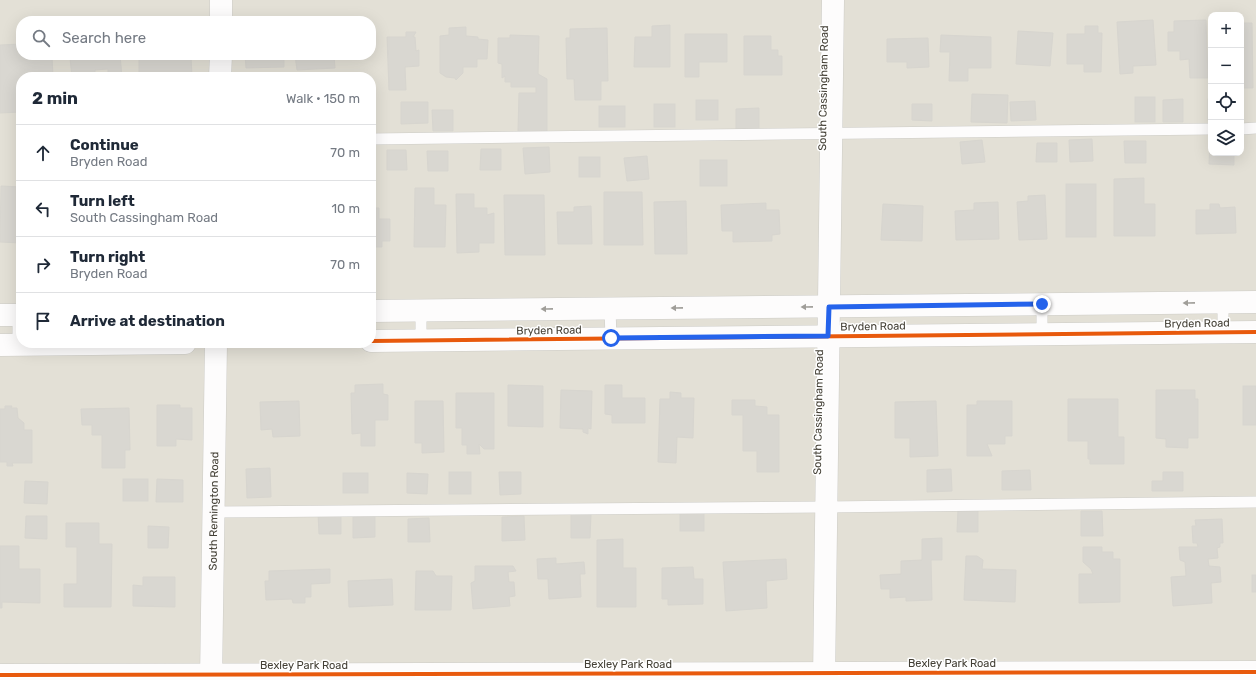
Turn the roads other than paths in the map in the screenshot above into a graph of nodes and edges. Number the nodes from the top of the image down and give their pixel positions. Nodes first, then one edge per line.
1 (222, 0) edge
2 (833, 0) edge
3 (221, 16) edge
4 (221, 60) edge
5 (220, 72) edge
6 (1244, 128) edge
7 (1256, 128) edge
8 (1208, 129) edge
9 (831, 134) junction
10 (376, 139) edge
11 (1223, 302) junction
12 (1256, 302) edge
13 (1042, 304) junction
14 (829, 307) junction
15 (610, 309) junction
16 (376, 311) edge
17 (421, 311) junction
18 (13, 315) edge
19 (1223, 332) junction
20 (1256, 332) edge
21 (1042, 334) junction
22 (828, 336) junction
23 (611, 338) junction
24 (421, 340) junction
25 (376, 341) edge
26 (9, 345) edge
27 (216, 348) edge
28 (1256, 502) edge
29 (826, 507) junction
30 (213, 512) junction
31 (1256, 672) edge
32 (824, 676) edge
33 (1037, 676) edge
34 (1218, 676) edge
35 (8, 677) edge
36 (211, 677) edge
37 (417, 677) edge
38 (607, 677) edge

1 - 3 street
2 - 9 street, South Cassingham Road
4 - 5 street
6 - 7 lane
8 - 9 lane
9 - 10 lane
9 - 14 street, South Cassingham Road
11 - 12 street, Bryden Road
11 -> 13 street, Bryden Road
11 - 19 lane
13 - 14 street, Bryden Road
13 - 21 lane
14 -> 15 street, Bryden Road
14 - 22 street, South Cassingham Road
15 -> 17 street, Bryden Road
15 - 23 lane
16 - 17 street, Bryden Road
17 - 24 lane
18 - 26 lane
19 - 20 street, Bryden Road
19 - 21 street, Bryden Road
21 - 22 street, Bryden Road
22 - 23 street, Bryden Road
22 - 29 street, South Cassingham Road
23 - 24 street, Bryden Road
24 - 25 street, Bryden Road
27 - 30 street, South Remington Road
28 - 29 lane
29 - 30 lane
29 - 32 street, South Cassingham Road
30 - 36 street, South Remington Road
31 - 34 street, Bexley Park Road
32 - 33 street, Bexley Park Road
32 - 38 street, Bexley Park Road
33 - 34 street, Bexley Park Road
35 - 36 street, Bexley Park Road
36 - 37 street, Bexley Park Road
37 - 38 street, Bexley Park Road

